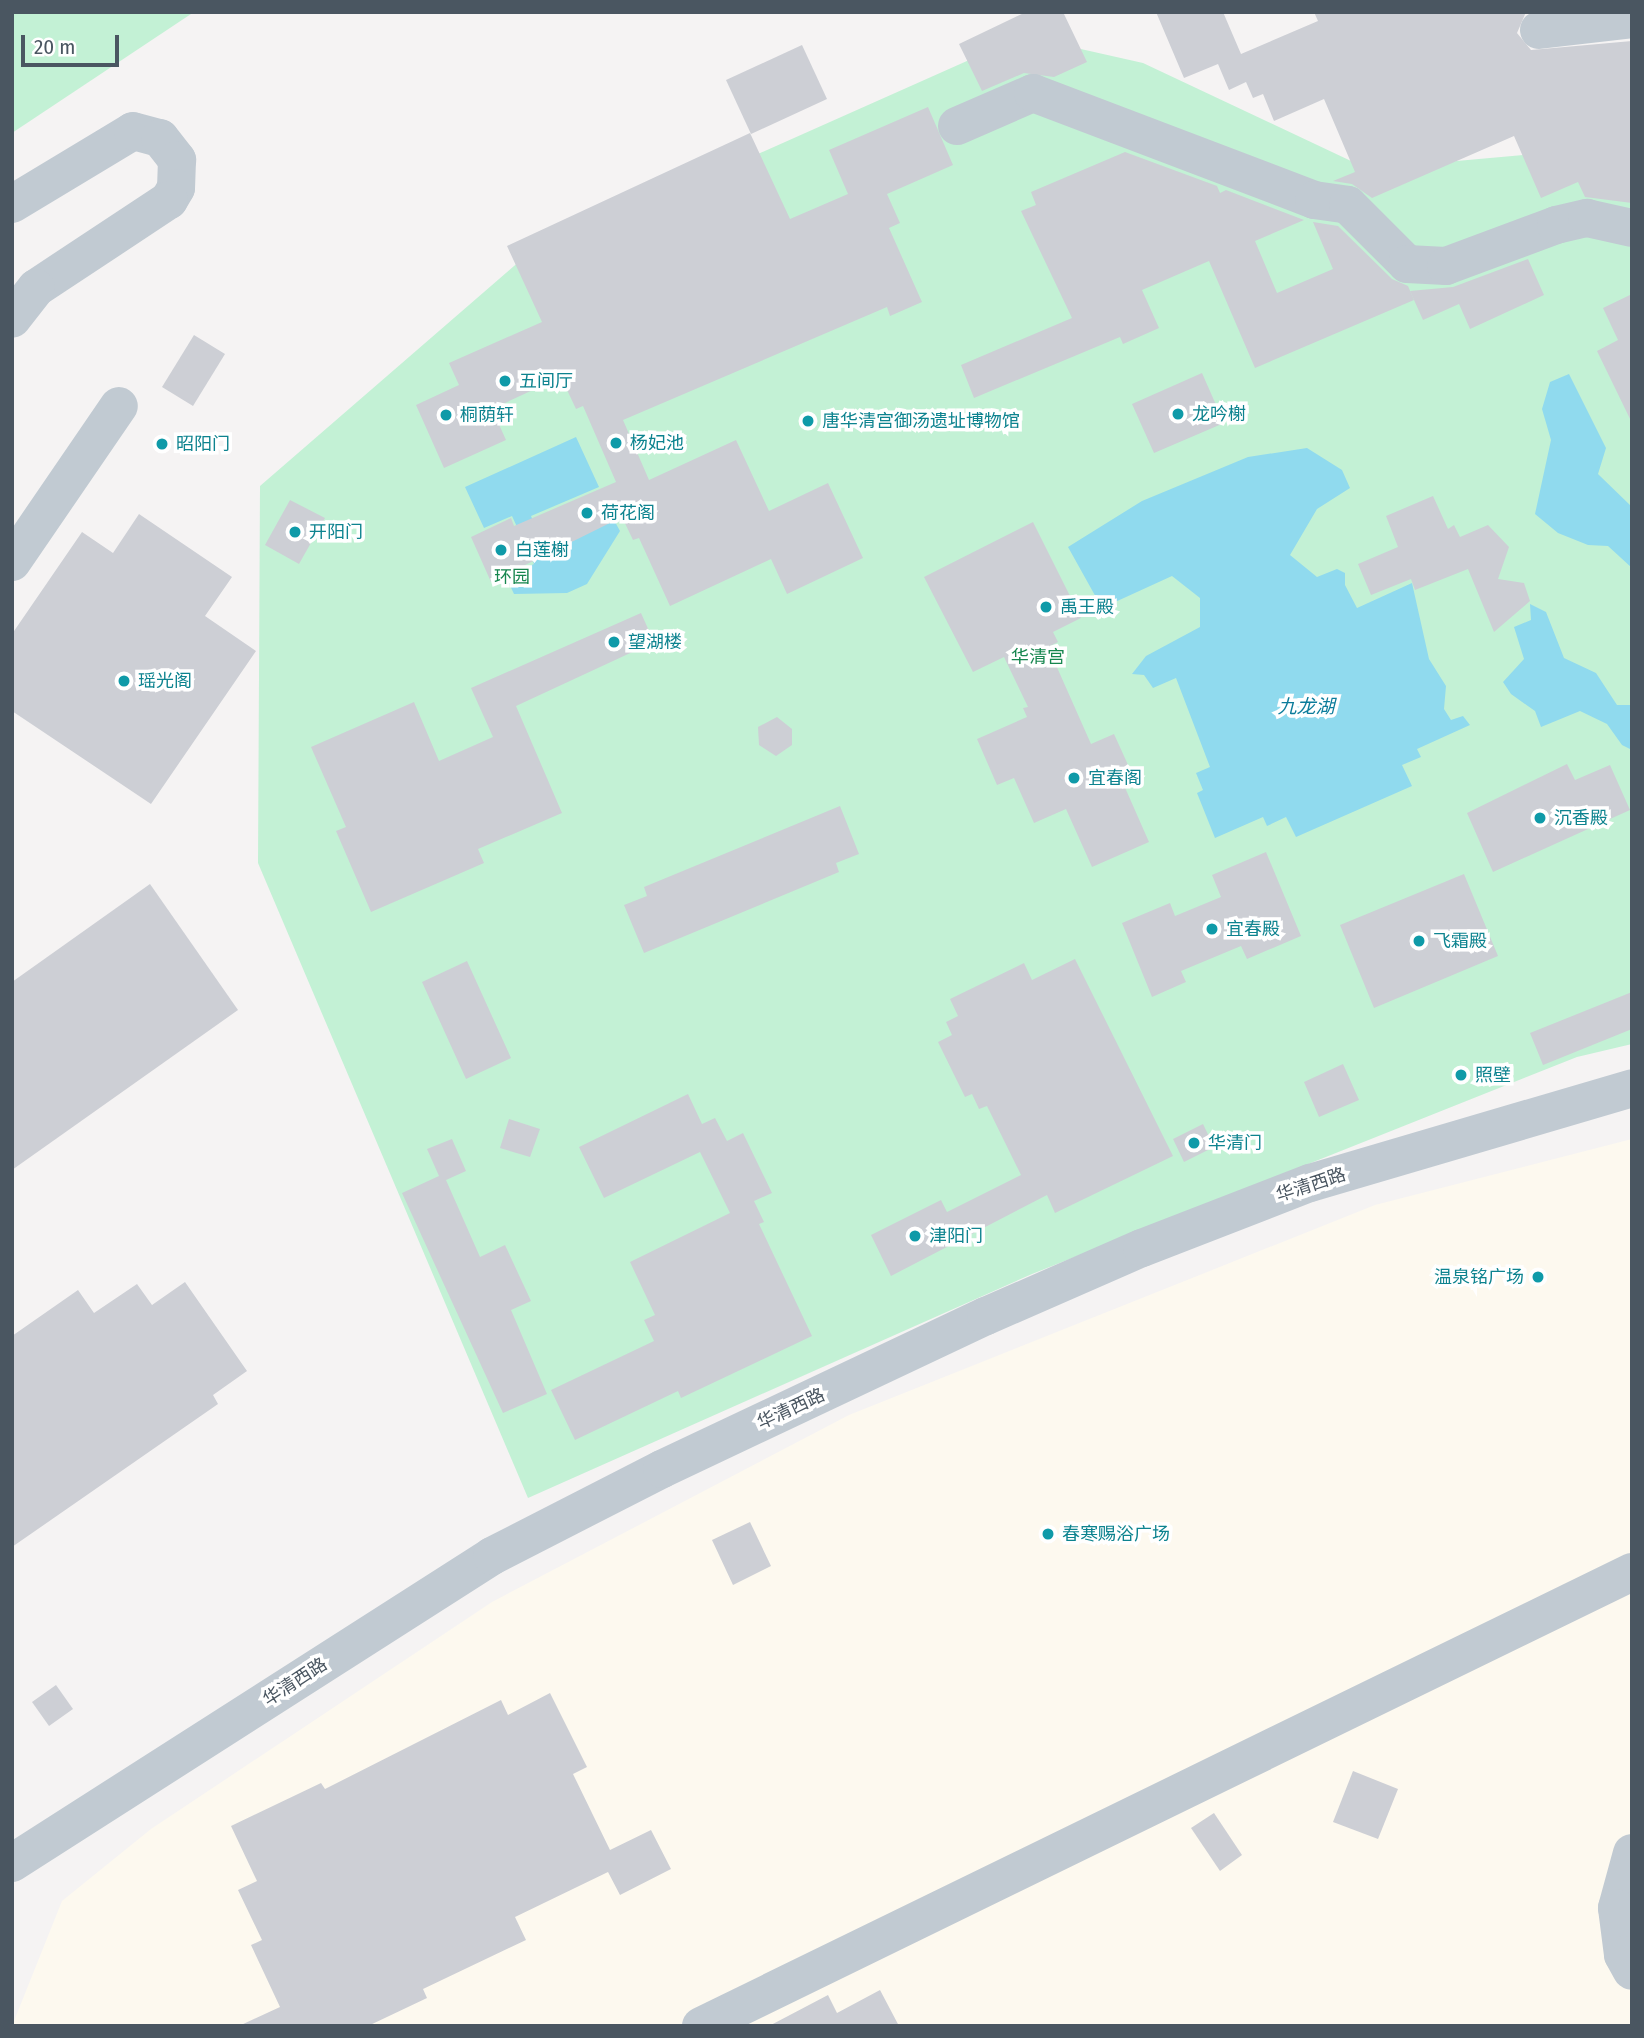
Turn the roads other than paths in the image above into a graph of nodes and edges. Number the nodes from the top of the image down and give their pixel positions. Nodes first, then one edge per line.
1 (1632, 19) edge
2 (1539, 30) dead end
3 (957, 126) dead end
4 (12, 204) edge
5 (1632, 228) edge
6 (12, 319) edge
7 (119, 406) dead end
8 (12, 562) edge
9 (1632, 1088) edge
10 (1632, 1572) edge
11 (1632, 1853) edge
12 (12, 1863) edge
13 (1632, 1971) edge
14 (701, 2026) edge

1 - 2 street
3 - 5 street
4 - 6 street
7 - 8 street
9 - 12 street, 华清西路
10 - 14 street
11 - 13 street

